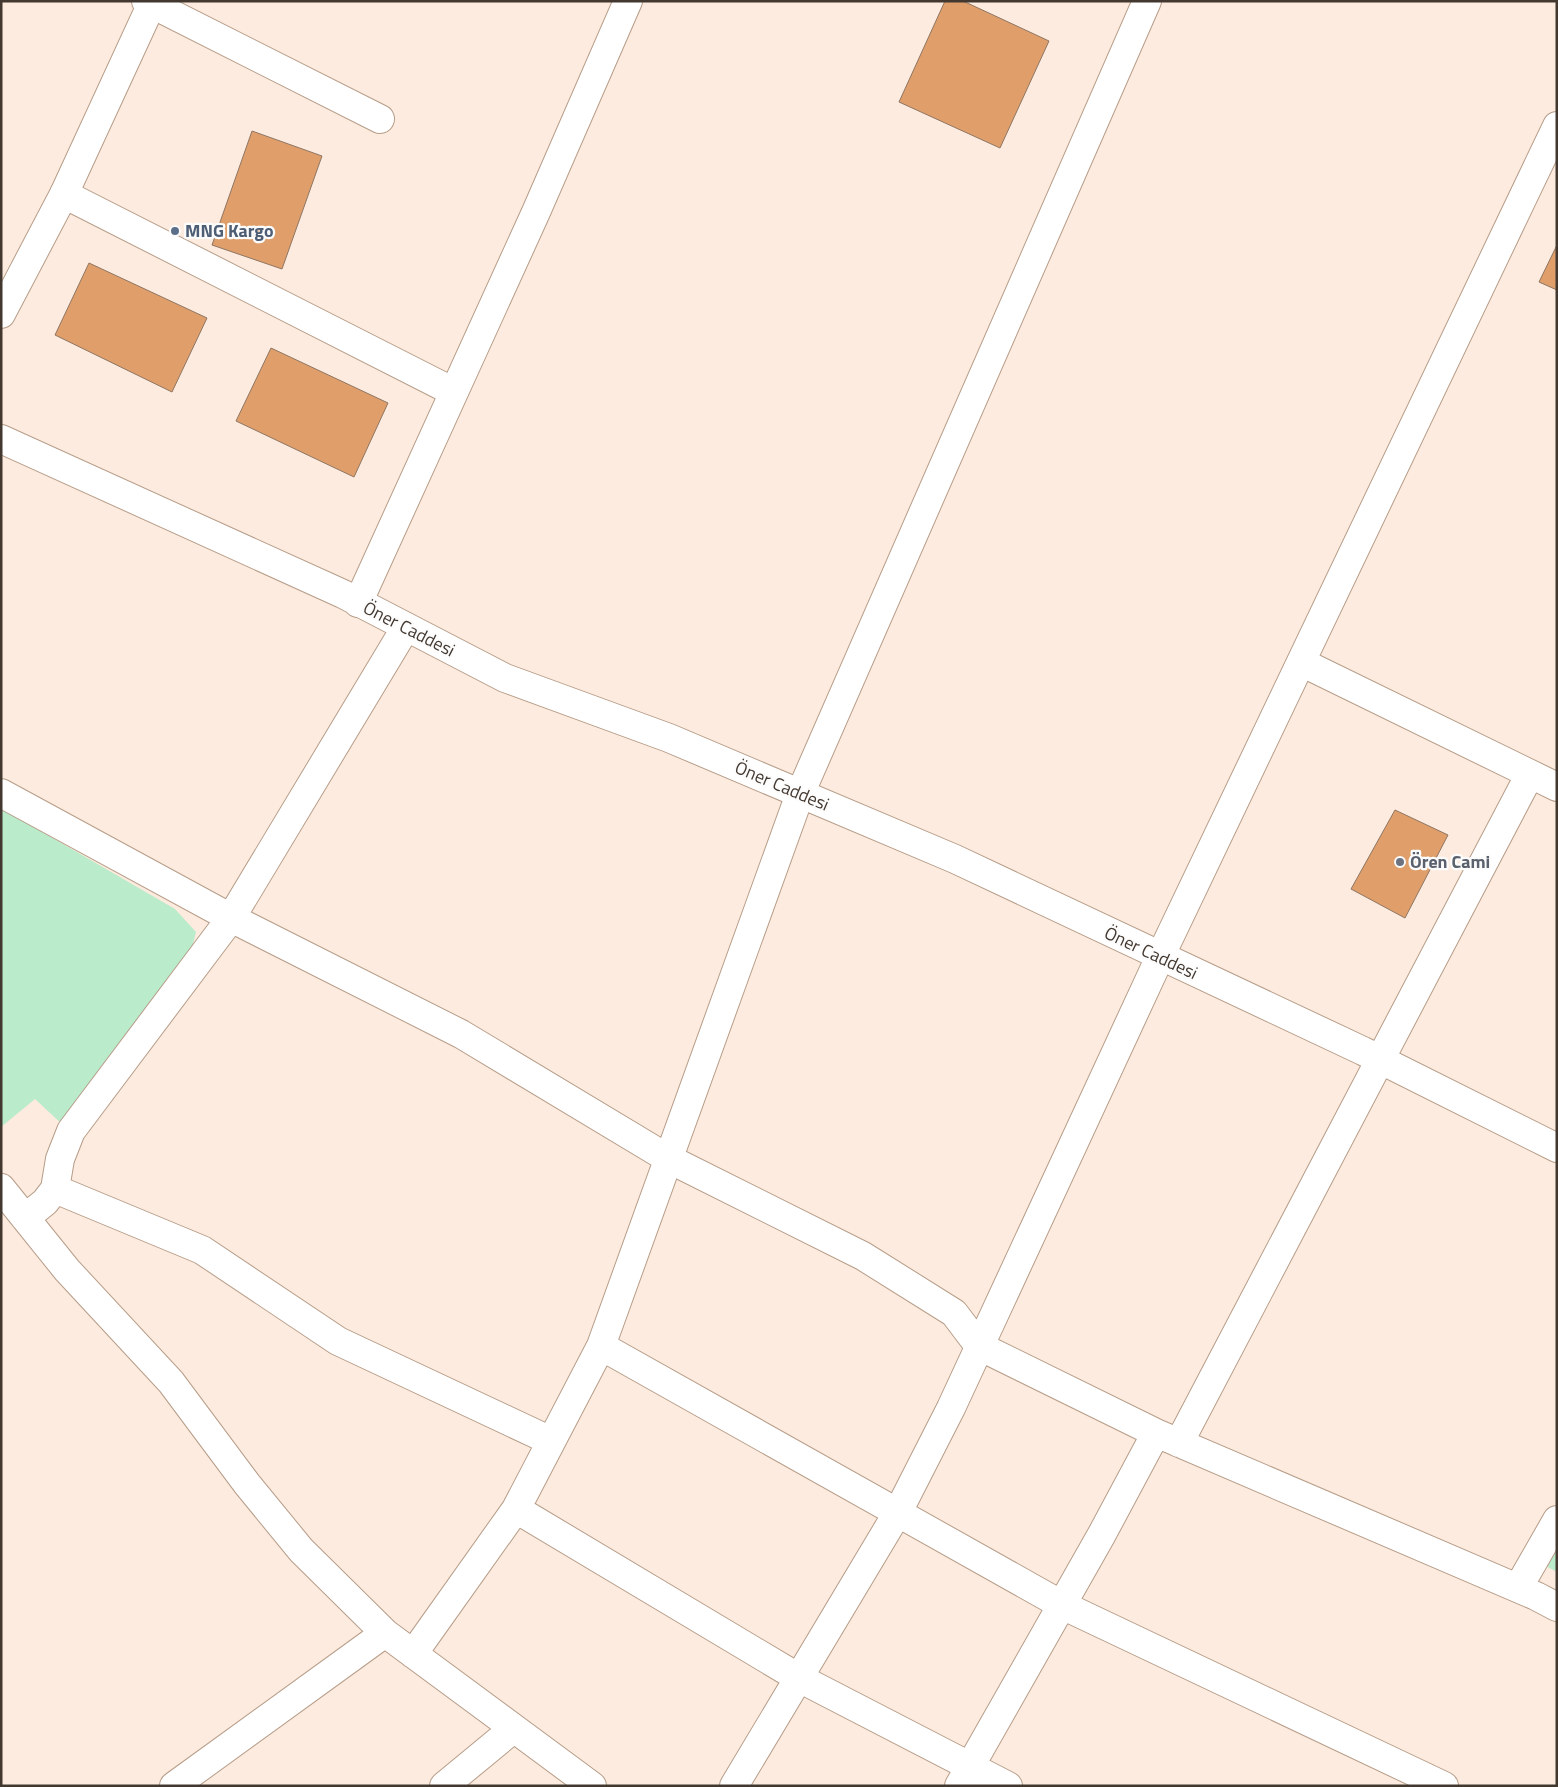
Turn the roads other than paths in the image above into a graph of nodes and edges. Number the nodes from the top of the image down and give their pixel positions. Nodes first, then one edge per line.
1 (628, 1) edge
2 (1147, 1) edge
3 (150, 2) edge
4 (380, 119) dead end
5 (1557, 126) edge
6 (64, 194) junction
7 (1, 314) edge
8 (454, 392) junction
9 (1, 439) edge
10 (358, 603) junction
11 (406, 627) junction
12 (1301, 662) junction
13 (1530, 774) junction
14 (1557, 787) edge
15 (1, 793) edge
16 (800, 794) junction
17 (231, 918) junction
18 (1160, 957) junction
19 (1381, 1060) junction
20 (1557, 1148) edge
21 (669, 1159) junction
22 (1, 1188) edge
23 (55, 1189) junction
24 (25, 1218) junction
25 (601, 1346) junction
26 (980, 1346) junction
27 (1168, 1438) junction
28 (551, 1441) junction
29 (516, 1509) junction
30 (898, 1512) junction
31 (1557, 1520) edge
32 (1518, 1588) junction
33 (1062, 1605) junction
34 (1557, 1607) edge
35 (385, 1633) junction
36 (413, 1654) junction
37 (799, 1678) junction
38 (513, 1729) junction
39 (965, 1776) edge
40 (174, 1786) edge
41 (444, 1786) edge
42 (592, 1786) edge
43 (734, 1786) edge
44 (1008, 1786) edge
45 (1444, 1786) edge

1 - 8 street
2 - 16 street
3 - 4 street
3 - 6 street
5 - 12 street
6 - 7 street
6 - 8 street
8 - 10 street
9 - 10 street, Öner Caddesi
10 - 11 street, Öner Caddesi
11 - 16 street, Öner Caddesi
11 - 17 street
12 - 13 street
12 - 18 street
13 - 14 street
13 - 19 street
15 - 17 street
16 - 18 street, Öner Caddesi
16 - 21 street
17 - 21 street
17 - 23 street
18 - 19 street, Öner Caddesi
18 - 26 street
19 - 20 street, Öner Caddesi
19 - 27 street
21 - 25 street
21 - 26 street
22 - 24 street
23 - 24 street
23 - 28 street
24 - 35 street
25 - 28 street
25 - 30 street
26 - 27 street
26 - 30 street
27 - 32 street
27 - 33 street
28 - 29 street
29 - 36 street
29 - 37 street
30 - 33 street
30 - 37 street
31 - 32 street
32 - 34 street
33 - 39 street
33 - 45 street
35 - 36 street
35 - 40 street
36 - 38 street
37 - 39 street
37 - 43 street
38 - 41 street
38 - 42 street
39 - 44 street

